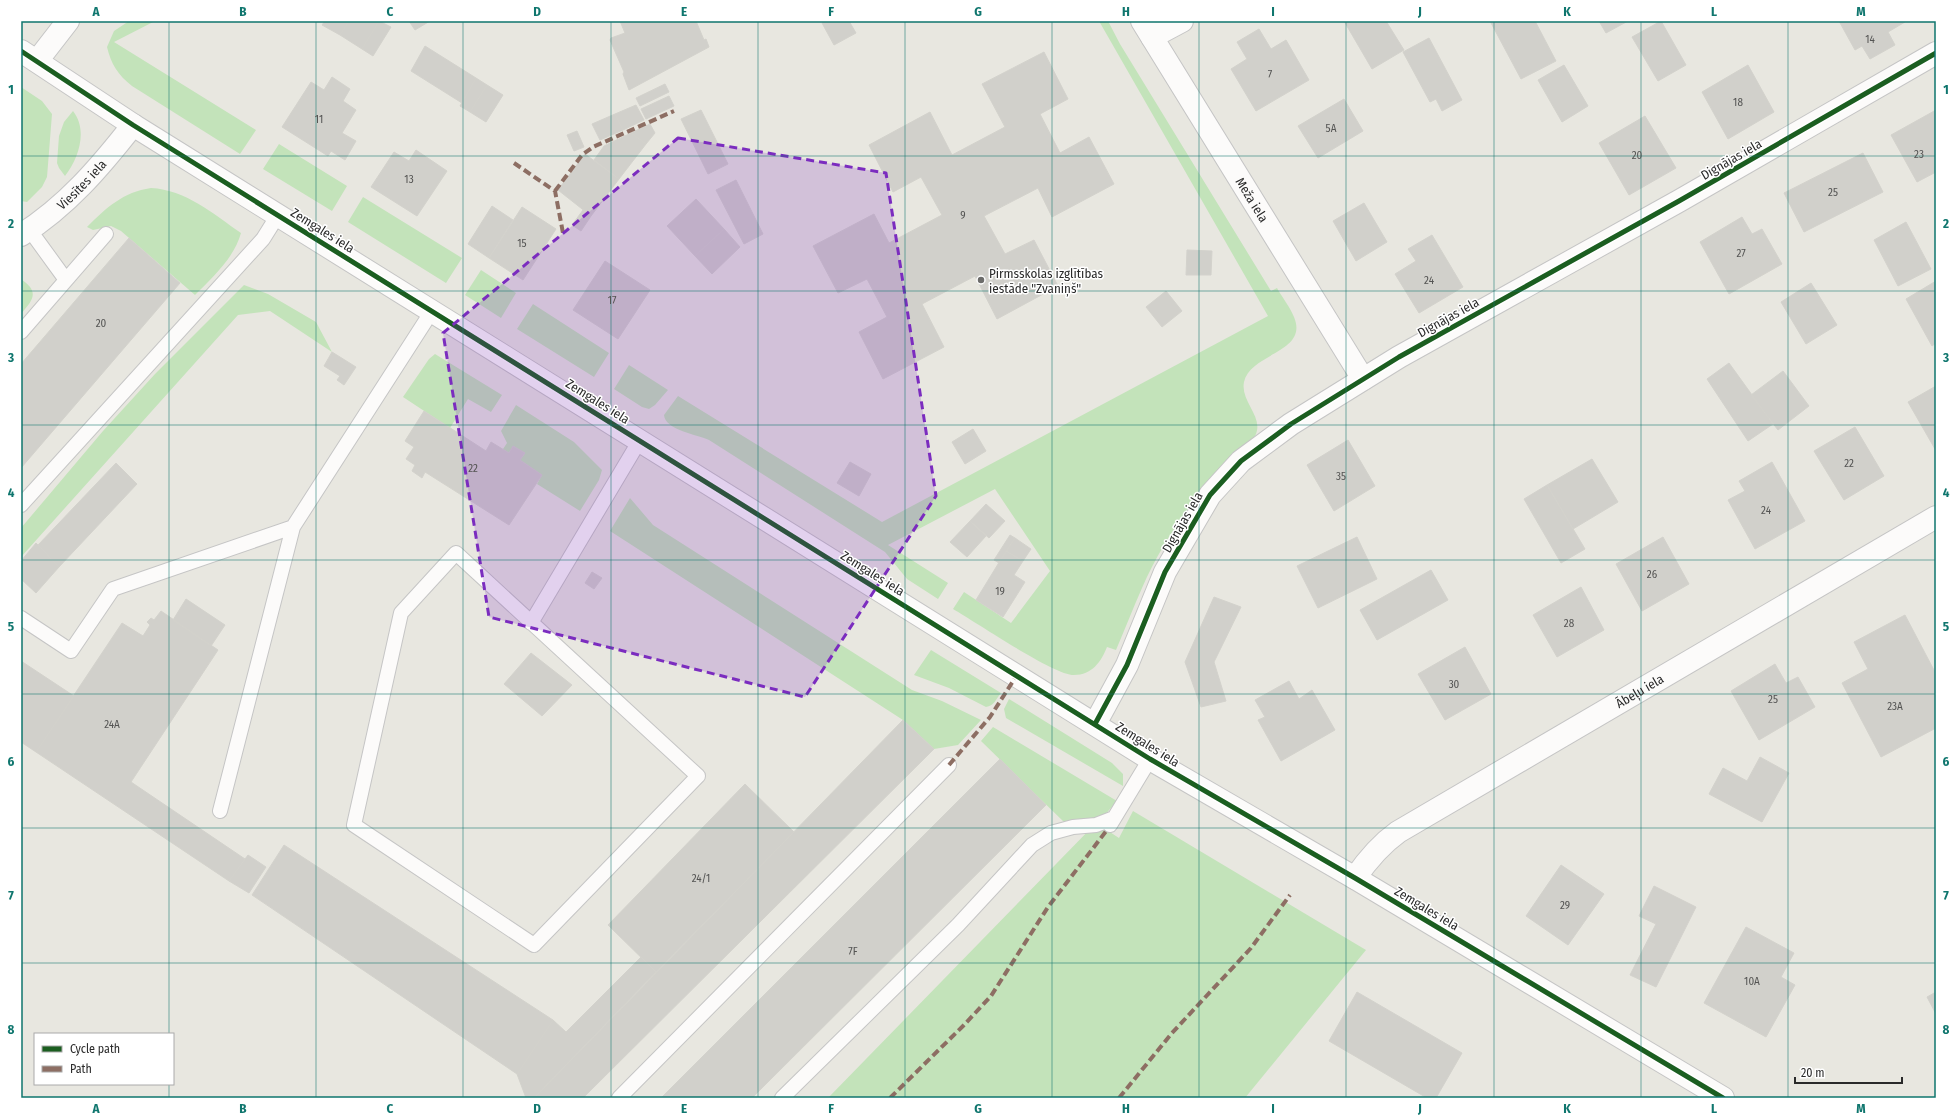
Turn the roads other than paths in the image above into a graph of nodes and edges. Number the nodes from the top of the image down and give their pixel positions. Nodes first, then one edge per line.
1 (68, 21) edge
2 (1182, 21) edge
3 (1147, 29) edge
4 (1936, 53) edge
5 (29, 56) edge
6 (133, 124) junction
7 (278, 215) junction
8 (25, 232) edge
9 (106, 234) dead end
10 (66, 280) junction
11 (432, 311) junction
12 (21, 332) edge
13 (1363, 379) junction
14 (640, 440) junction
15 (21, 505) edge
16 (1936, 517) edge
17 (293, 527) junction
18 (21, 618) edge
19 (531, 623) junction
20 (1095, 724) junction
21 (1150, 759) junction
22 (948, 765) dead end
23 (220, 811) dead end
24 (1114, 818) junction
25 (1107, 830) dead end
26 (1356, 878) junction
27 (619, 1098) edge
28 (782, 1098) edge
29 (1723, 1098) edge

1 - 5 street
2 - 3 street
3 - 13 street, Meža iela
4 - 13 street, Dignājas iela
5 - 6 street, Zemgales iela
6 - 7 street, Zemgales iela
6 - 8 street, Viesītes iela
7 - 11 street, Zemgales iela
7 - 15 lane
8 - 10 lane
9 - 10 lane
10 - 12 lane
11 - 14 street, Zemgales iela
11 - 17 lane
13 - 20 street, Dignājas iela
14 - 19 lane
14 - 20 street, Zemgales iela
16 - 26 street, Ābeļu iela
17 - 18 lane
17 - 23 lane
19 - 19 lane
20 - 21 street, Zemgales iela
21 - 24 lane
21 - 26 street, Zemgales iela
22 - 27 lane
24 - 25 lane
24 - 28 lane
26 - 29 street, Zemgales iela

